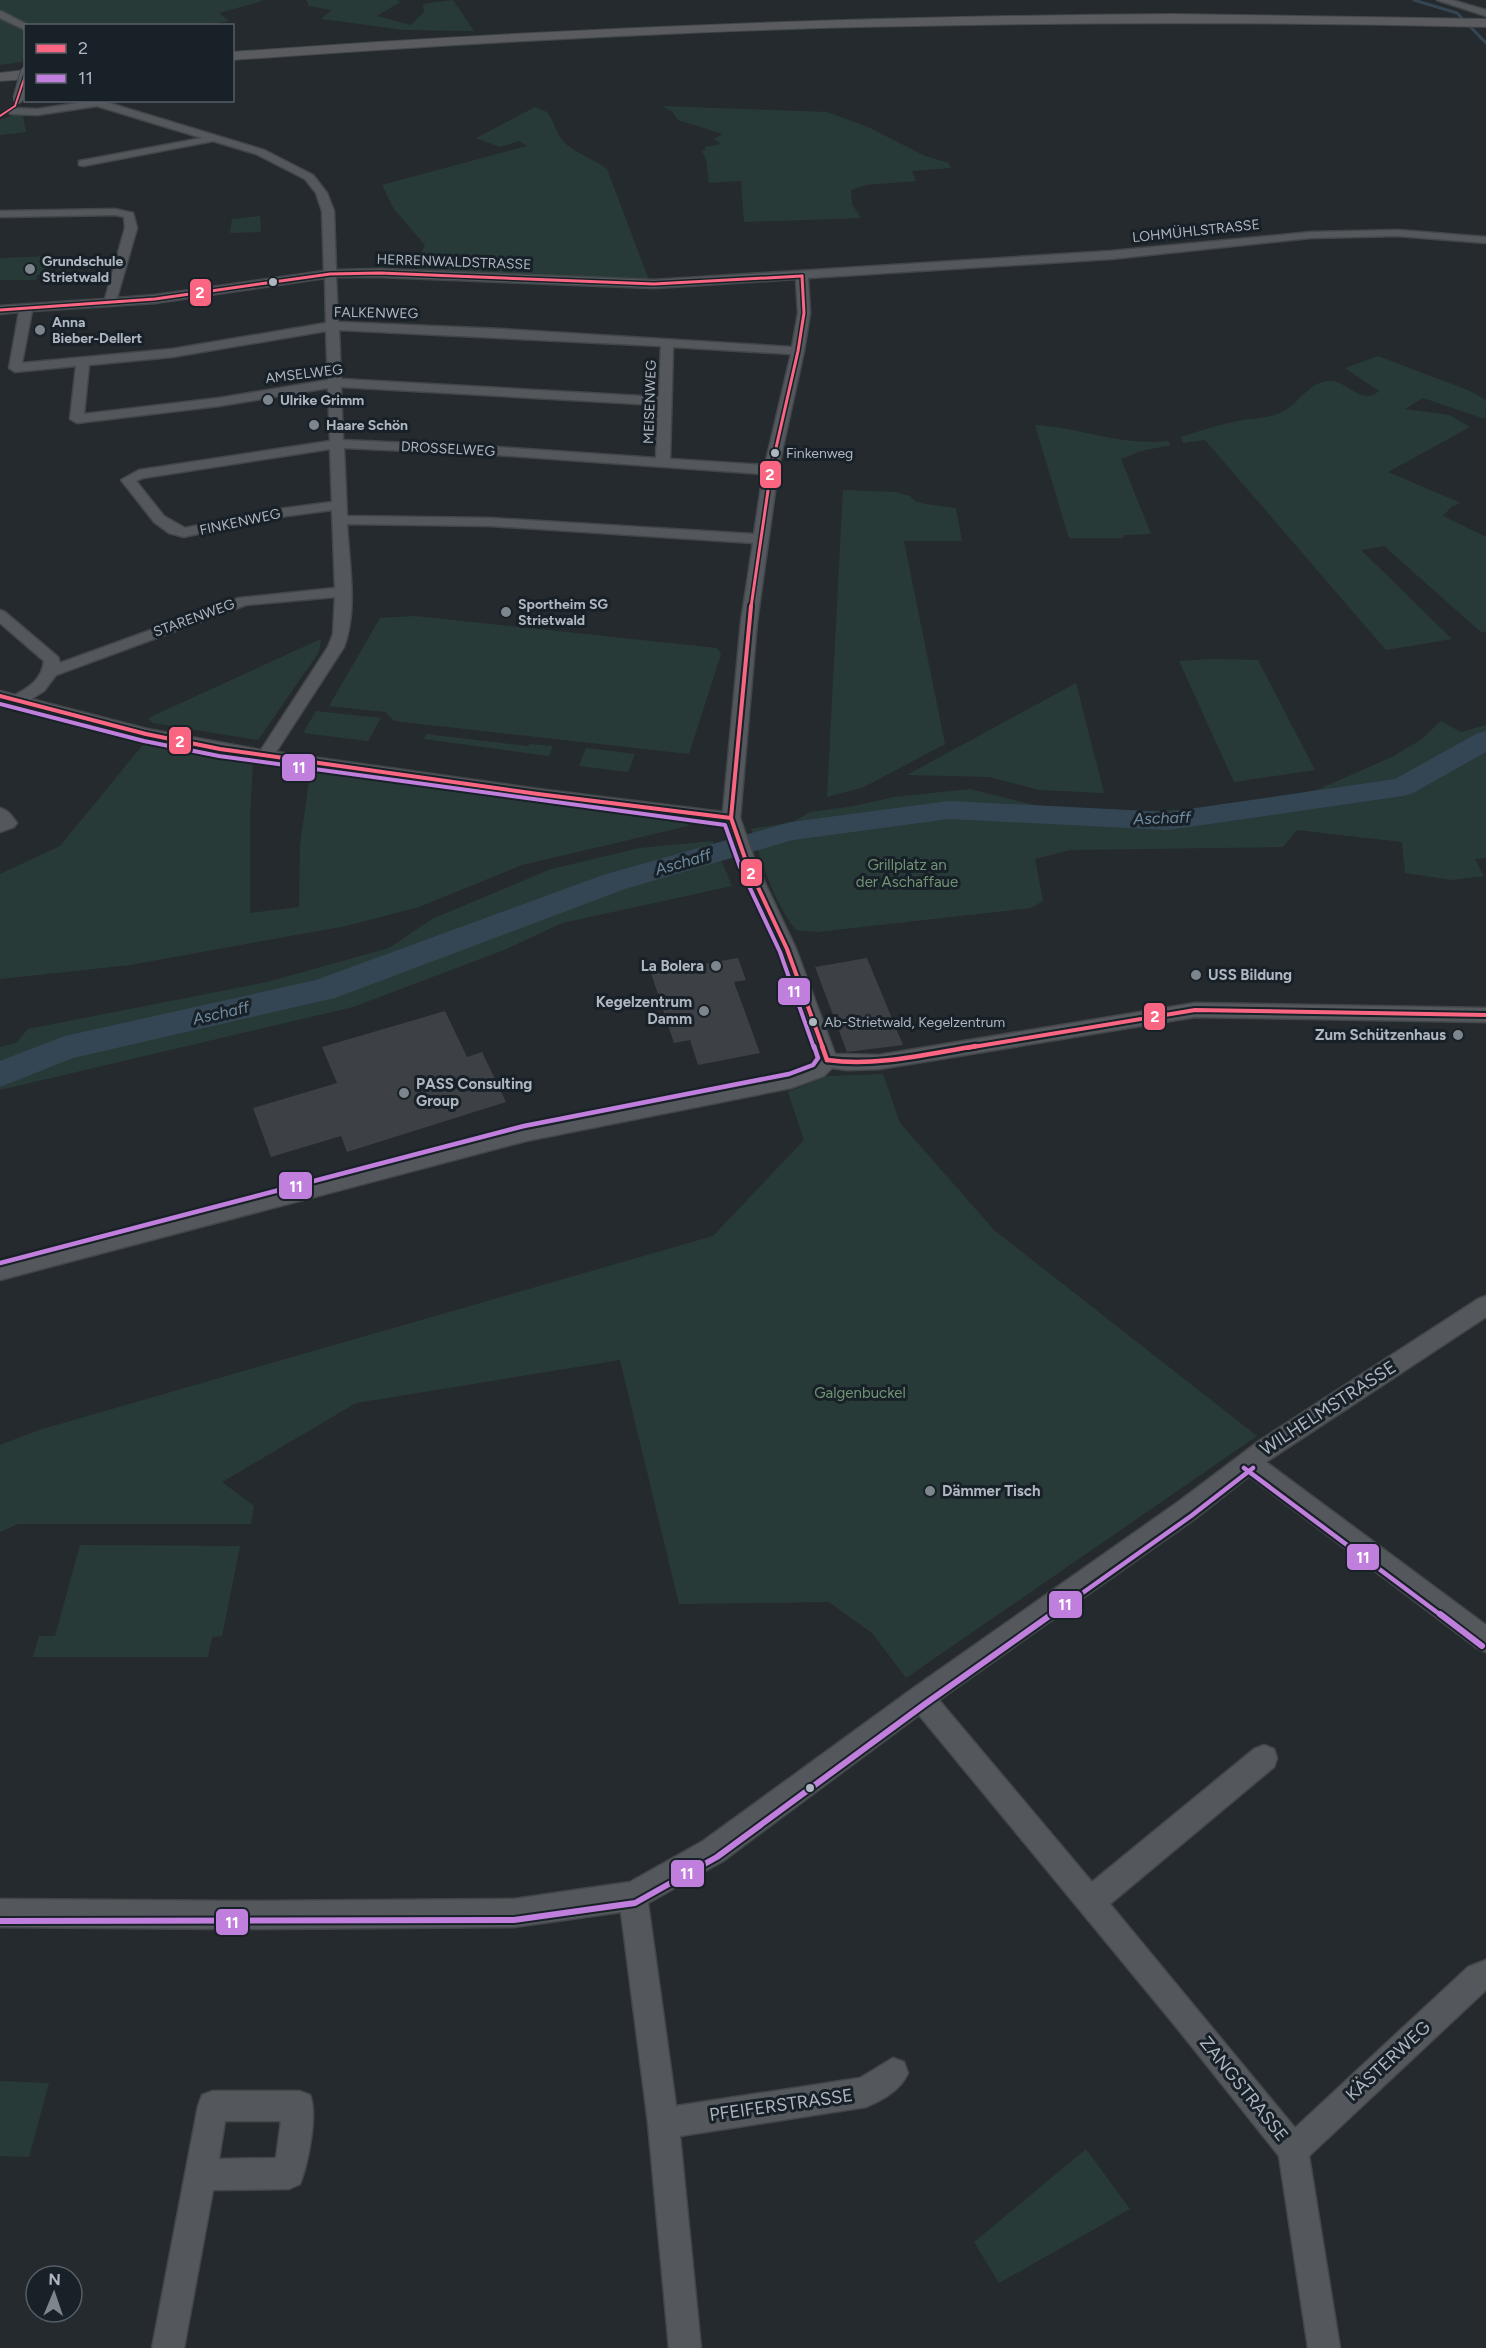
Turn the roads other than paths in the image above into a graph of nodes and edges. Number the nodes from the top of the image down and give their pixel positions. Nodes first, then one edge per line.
1 (1443, 0) edge
2 (1486, 13) edge
3 (0, 14) edge
4 (1486, 23) edge
5 (1437, 24) junction
6 (24, 26) edge
7 (1486, 29) edge
8 (410, 34) dead end
9 (549, 35) junction
10 (234, 56) edge
11 (234, 64) edge
12 (24, 72) edge
13 (0, 77) edge
14 (24, 79) edge
15 (24, 82) edge
16 (0, 85) edge
17 (10, 111) junction
18 (0, 116) edge
19 (214, 139) junction
20 (83, 163) dead end
21 (0, 214) edge
22 (1486, 240) edge
23 (909, 268) joint
24 (330, 274) junction
25 (802, 276) junction
26 (110, 303) junction
27 (26, 309) junction
28 (0, 310) edge
29 (333, 326) junction
30 (667, 342) junction
31 (798, 351) junction
32 (83, 362) junction
33 (334, 382) junction
34 (665, 402) junction
35 (335, 444) junction
36 (663, 463) junction
37 (771, 470) junction
38 (128, 480) joint
39 (339, 505) junction
40 (340, 520) junction
41 (761, 539) junction
42 (342, 592) junction
43 (0, 615) edge
44 (52, 671) junction
45 (0, 696) edge
46 (17, 700) junction
47 (0, 709) edge
48 (266, 755) junction
49 (0, 813) edge
50 (731, 818) junction
51 (0, 826) edge
52 (1486, 1015) edge
53 (828, 1060) junction
54 (0, 1271) edge
55 (1486, 1305) edge
56 (1248, 1462) junction
57 (1486, 1640) edge
58 (921, 1698) junction
59 (1264, 1758) dead end
60 (633, 1896) junction
61 (1090, 1902) junction
62 (0, 1913) edge
63 (1486, 1975) edge
64 (893, 2073) dead end
65 (663, 2123) junction
66 (1293, 2150) junction
67 (202, 2175) dead end
68 (168, 2348) edge
69 (685, 2348) edge
70 (1324, 2348) edge

1 - 2 street
3 - 6 street
4 - 5 highway
5 - 7 highway
5 - 9 highway
5 - 11 highway
8 - 9 highway
9 - 10 highway
12 - 13 highway
14 - 17 street, bridge
15 - 16 highway
17 - 18 street
17 - 19 street
19 - 20 street
19 - 24 street
21 - 26 street
22 - 23 street, LOHMÜHLSTRASSE
23 - 25 street, HERRENWALDSTRASSE
24 - 25 street, HERRENWALDSTRASSE
24 - 26 street, HERRENWALDSTRASSE
24 - 29 street
25 - 31 street
26 - 27 street, HERRENWALDSTRASSE
27 - 28 street, HERRENWALDSTRASSE
27 - 32 street, FALKENWEG
29 - 30 street, FALKENWEG
29 - 32 street, FALKENWEG
29 - 33 street
30 - 31 street, FALKENWEG
30 - 34 street, MEISENWEG
31 - 37 street
32 - 33 street, AMSELWEG
33 - 34 street, AMSELWEG
33 - 35 street
34 - 36 street, MEISENWEG
35 - 36 street, DROSSELWEG
35 - 38 street, DROSSELWEG
35 - 39 street
36 - 37 street, DROSSELWEG
37 - 41 street
38 - 39 street, FINKENWEG
39 - 40 street
40 - 41 street
40 - 42 street
41 - 50 street
42 - 44 street, STARENWEG
42 - 48 street
43 - 44 street
44 - 46 street
45 - 46 street
46 - 47 street
46 - 48 street
48 - 50 street
49 - 51 street
50 - 53 street
52 - 53 street
53 - 54 street
55 - 56 street, WILHELMSTRASSE
56 - 57 street
56 - 58 street, WILHELMSTRASSE
58 - 60 street, WILHELMSTRASSE
58 - 61 street, ZANGSTRASSE
59 - 61 street
60 - 62 street, WILHELMSTRASSE
60 - 65 street
61 - 66 street, ZANGSTRASSE
63 - 66 street, KÄSTERWEG
64 - 65 street, PFEIFERSTRASSE
65 - 69 street
66 - 70 street, ZANGSTRASSE
67 - 68 street

